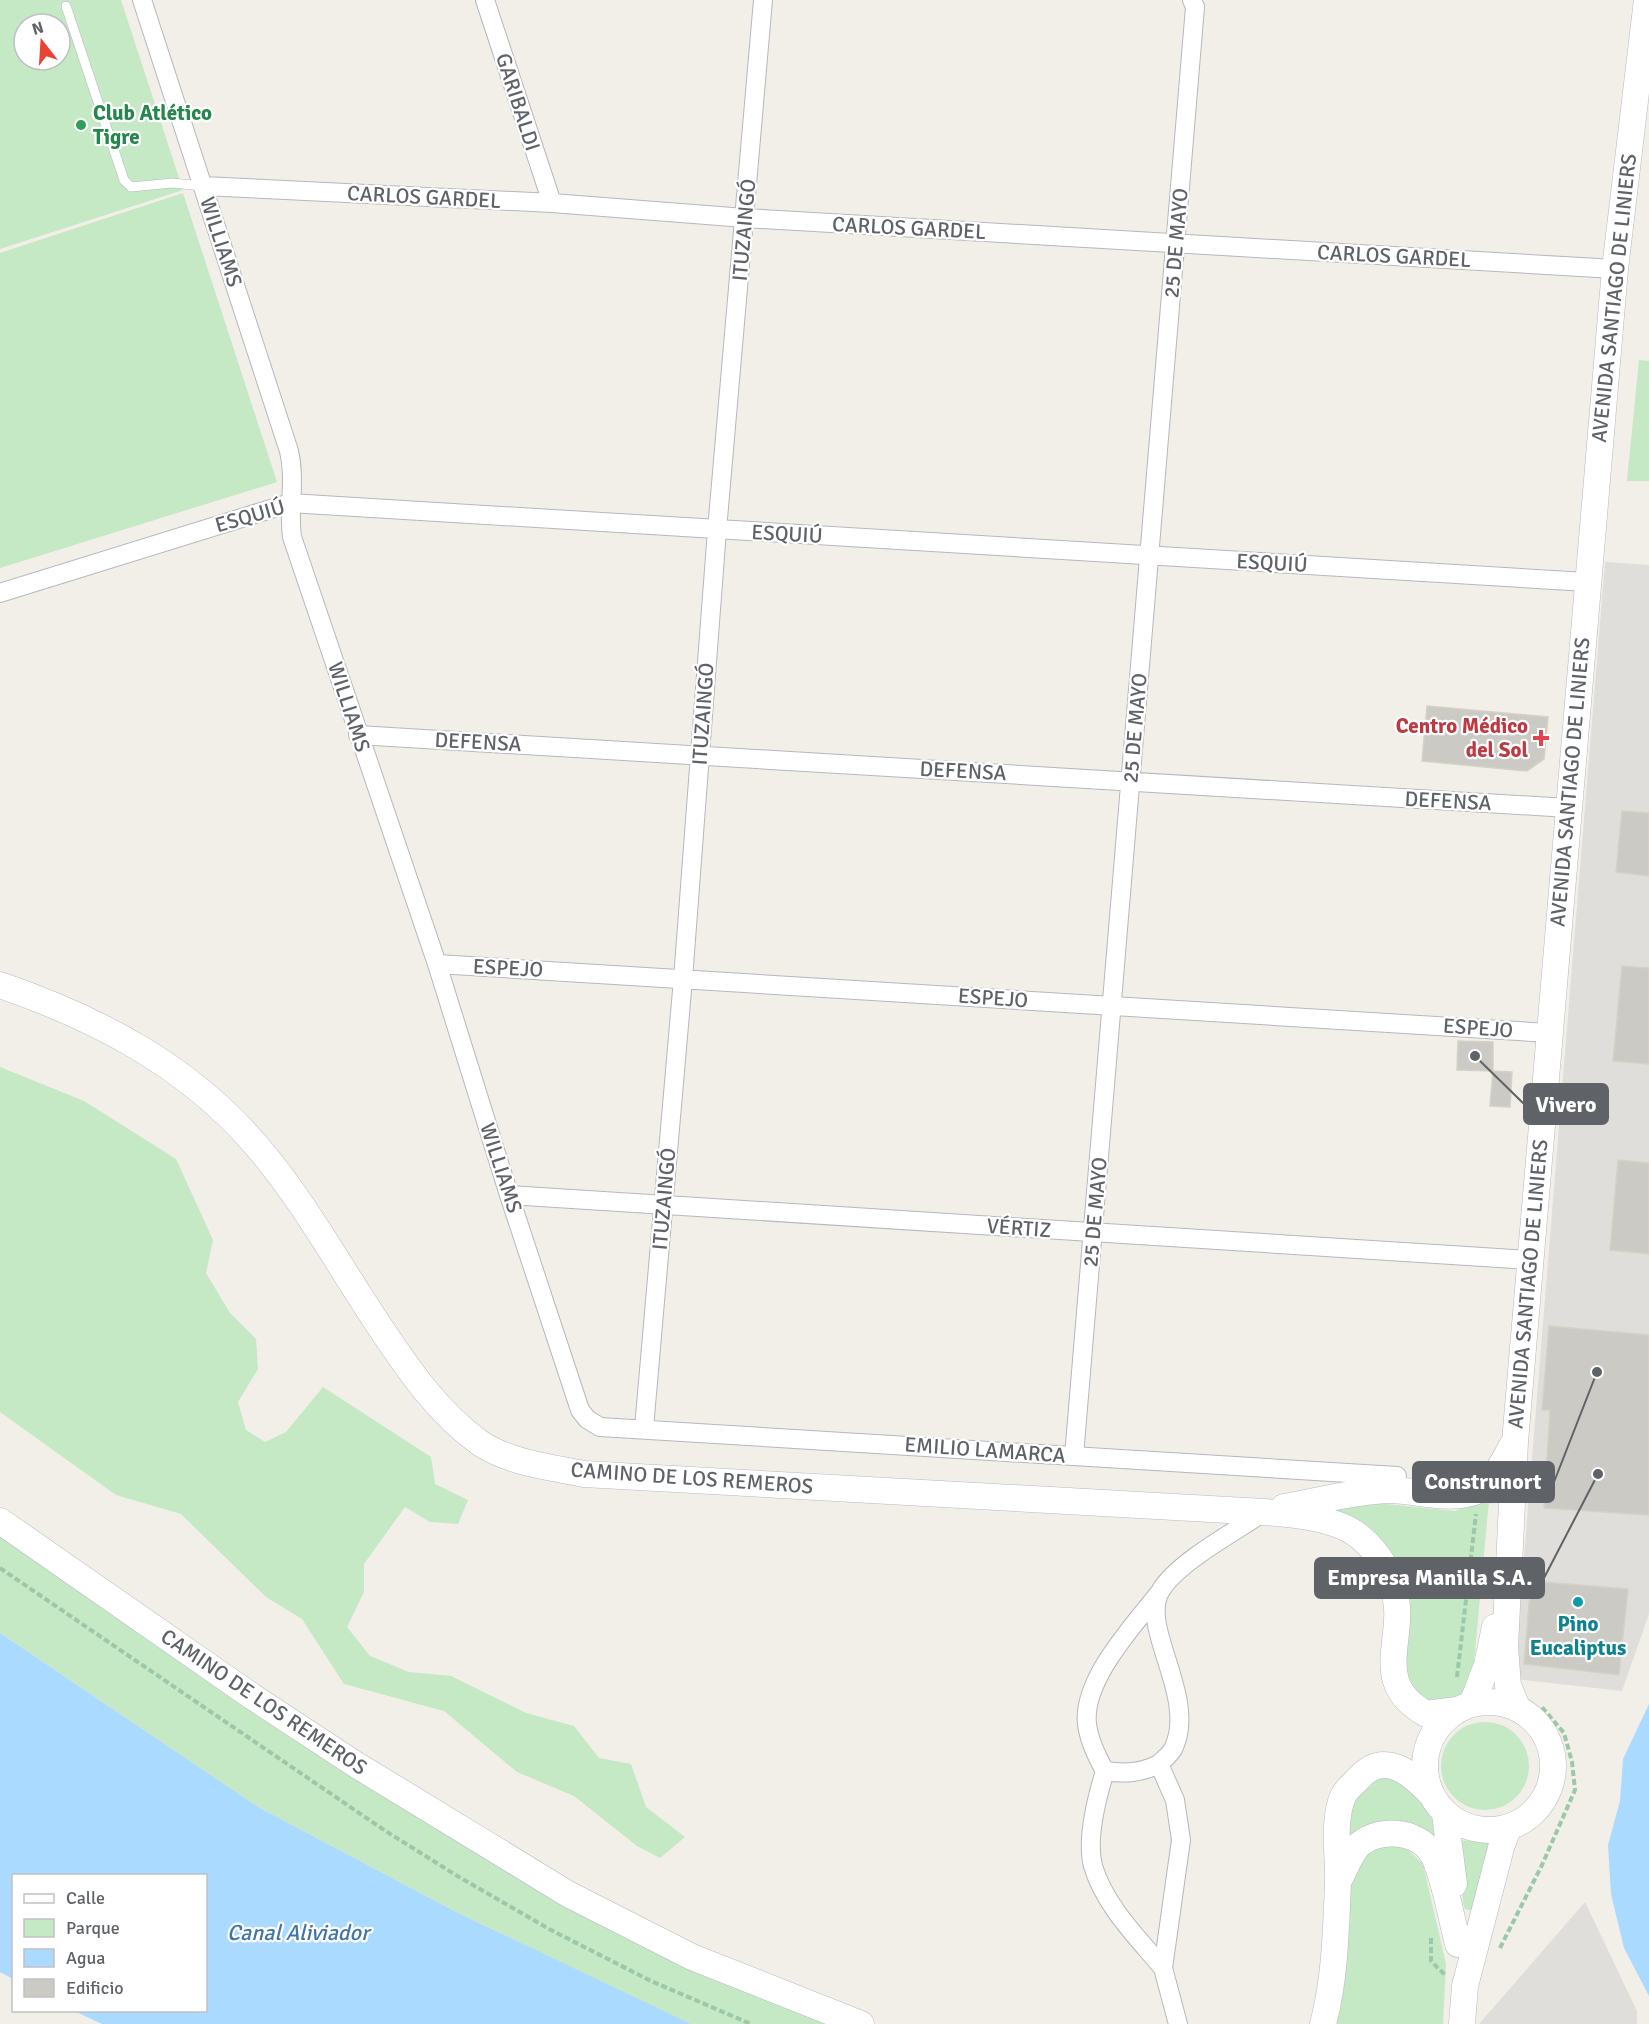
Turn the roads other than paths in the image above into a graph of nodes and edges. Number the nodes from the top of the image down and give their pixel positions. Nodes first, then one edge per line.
1 (142, 0) edge
2 (484, 0) edge
3 (763, 0) edge
4 (1192, 0) edge
5 (1647, 0) edge
6 (66, 6) dead end
7 (203, 186) junction
8 (552, 203) junction
9 (745, 218) junction
10 (1176, 243) junction
11 (1615, 269) junction
12 (290, 503) junction
13 (717, 530) junction
14 (1150, 556) junction
15 (1587, 582) junction
16 (0, 593) edge
17 (358, 735) junction
18 (700, 755) junction
19 (1131, 782) junction
20 (1568, 808) junction
21 (437, 964) junction
22 (683, 979) junction
23 (0, 985) edge
24 (1112, 1006) junction
25 (1549, 1033) junction
26 (509, 1195) junction
27 (664, 1205) junction
28 (1093, 1233) junction
29 (1530, 1260) junction
30 (580, 1410) joint
31 (644, 1428) junction
32 (1515, 1442) junction
33 (1074, 1456) junction
34 (1397, 1476) dead end
35 (1264, 1512) junction
36 (0, 1521) edge
37 (1508, 1565) junction
38 (1161, 1589) junction
39 (1461, 1700) junction
40 (1527, 1704) junction
41 (1159, 1764) junction
42 (1105, 1771) junction
43 (1430, 1793) junction
44 (1445, 1814) junction
45 (1509, 1827) junction
46 (1338, 1883) junction
47 (1458, 1944) junction
48 (1163, 1968) junction
49 (1465, 1986) junction
50 (861, 2024) edge
51 (1178, 2024) edge
52 (1323, 2024) edge
53 (1462, 2024) edge

1 - 7 street, WILLIAMS
2 - 8 street, GARIBALDI
3 - 9 street, ITUZAINGÓ
4 - 10 street, 25 DE MAYO
5 - 11 main road, AVENIDA SANTIAGO DE LINIERS
6 - 7 lane
7 - 8 street, CARLOS GARDEL
7 - 12 street, WILLIAMS
8 - 9 street, CARLOS GARDEL
9 - 10 street, CARLOS GARDEL
9 - 13 street, ITUZAINGÓ
10 - 11 street, CARLOS GARDEL
10 - 14 street, 25 DE MAYO
11 - 15 main road, AVENIDA SANTIAGO DE LINIERS
12 - 13 street, ESQUIÚ
12 - 16 street, ESQUIÚ
12 - 17 street, WILLIAMS
13 - 14 street, ESQUIÚ
13 - 18 street, ITUZAINGÓ
14 - 15 street, ESQUIÚ
14 - 19 street, 25 DE MAYO
15 - 20 main road, AVENIDA SANTIAGO DE LINIERS
17 - 18 street, DEFENSA
17 - 21 street, WILLIAMS
18 - 19 street, DEFENSA
18 - 22 street, ITUZAINGÓ
19 - 20 street, DEFENSA
19 - 24 street, 25 DE MAYO
20 - 25 main road, AVENIDA SANTIAGO DE LINIERS
21 - 22 street, ESPEJO
21 - 26 street, WILLIAMS
22 - 24 street, ESPEJO
22 - 27 street, ITUZAINGÓ
23 - 35 main road, CAMINO DE LOS REMEROS
24 - 25 street, ESPEJO
24 - 28 street, 25 DE MAYO
25 - 29 main road, AVENIDA SANTIAGO DE LINIERS
26 - 27 street, VÉRTIZ
26 - 30 street, WILLIAMS
27 - 28 street, VÉRTIZ
27 - 31 street, ITUZAINGÓ
28 - 29 street, VÉRTIZ
28 - 33 street, 25 DE MAYO
29 - 32 main road, AVENIDA SANTIAGO DE LINIERS
30 - 31 street, EMILIO LAMARCA
31 - 33 street, EMILIO LAMARCA
32 - 35 main road, CAMINO DE LOS REMEROS
32 - 37 main road, AVENIDA SANTIAGO DE LINIERS
33 - 34 street, EMILIO LAMARCA
35 - 38 street
35 - 39 main road, CAMINO DE LOS REMEROS
36 - 50 main road, CAMINO DE LOS REMEROS
37 - 39 main road, AVENIDA SANTIAGO DE LINIERS
37 - 40 main road, AVENIDA SANTIAGO DE LINIERS
38 - 41 street
38 - 42 street
39 - 40 main road
39 - 43 main road
40 - 45 main road
41 - 42 street
41 - 48 street
42 - 48 street
43 - 44 main road
43 - 46 main road
44 - 45 main road
44 - 47 main road
45 - 49 main road
46 - 47 main road
46 - 52 main road
47 - 49 main road
48 - 51 street
49 - 53 main road

